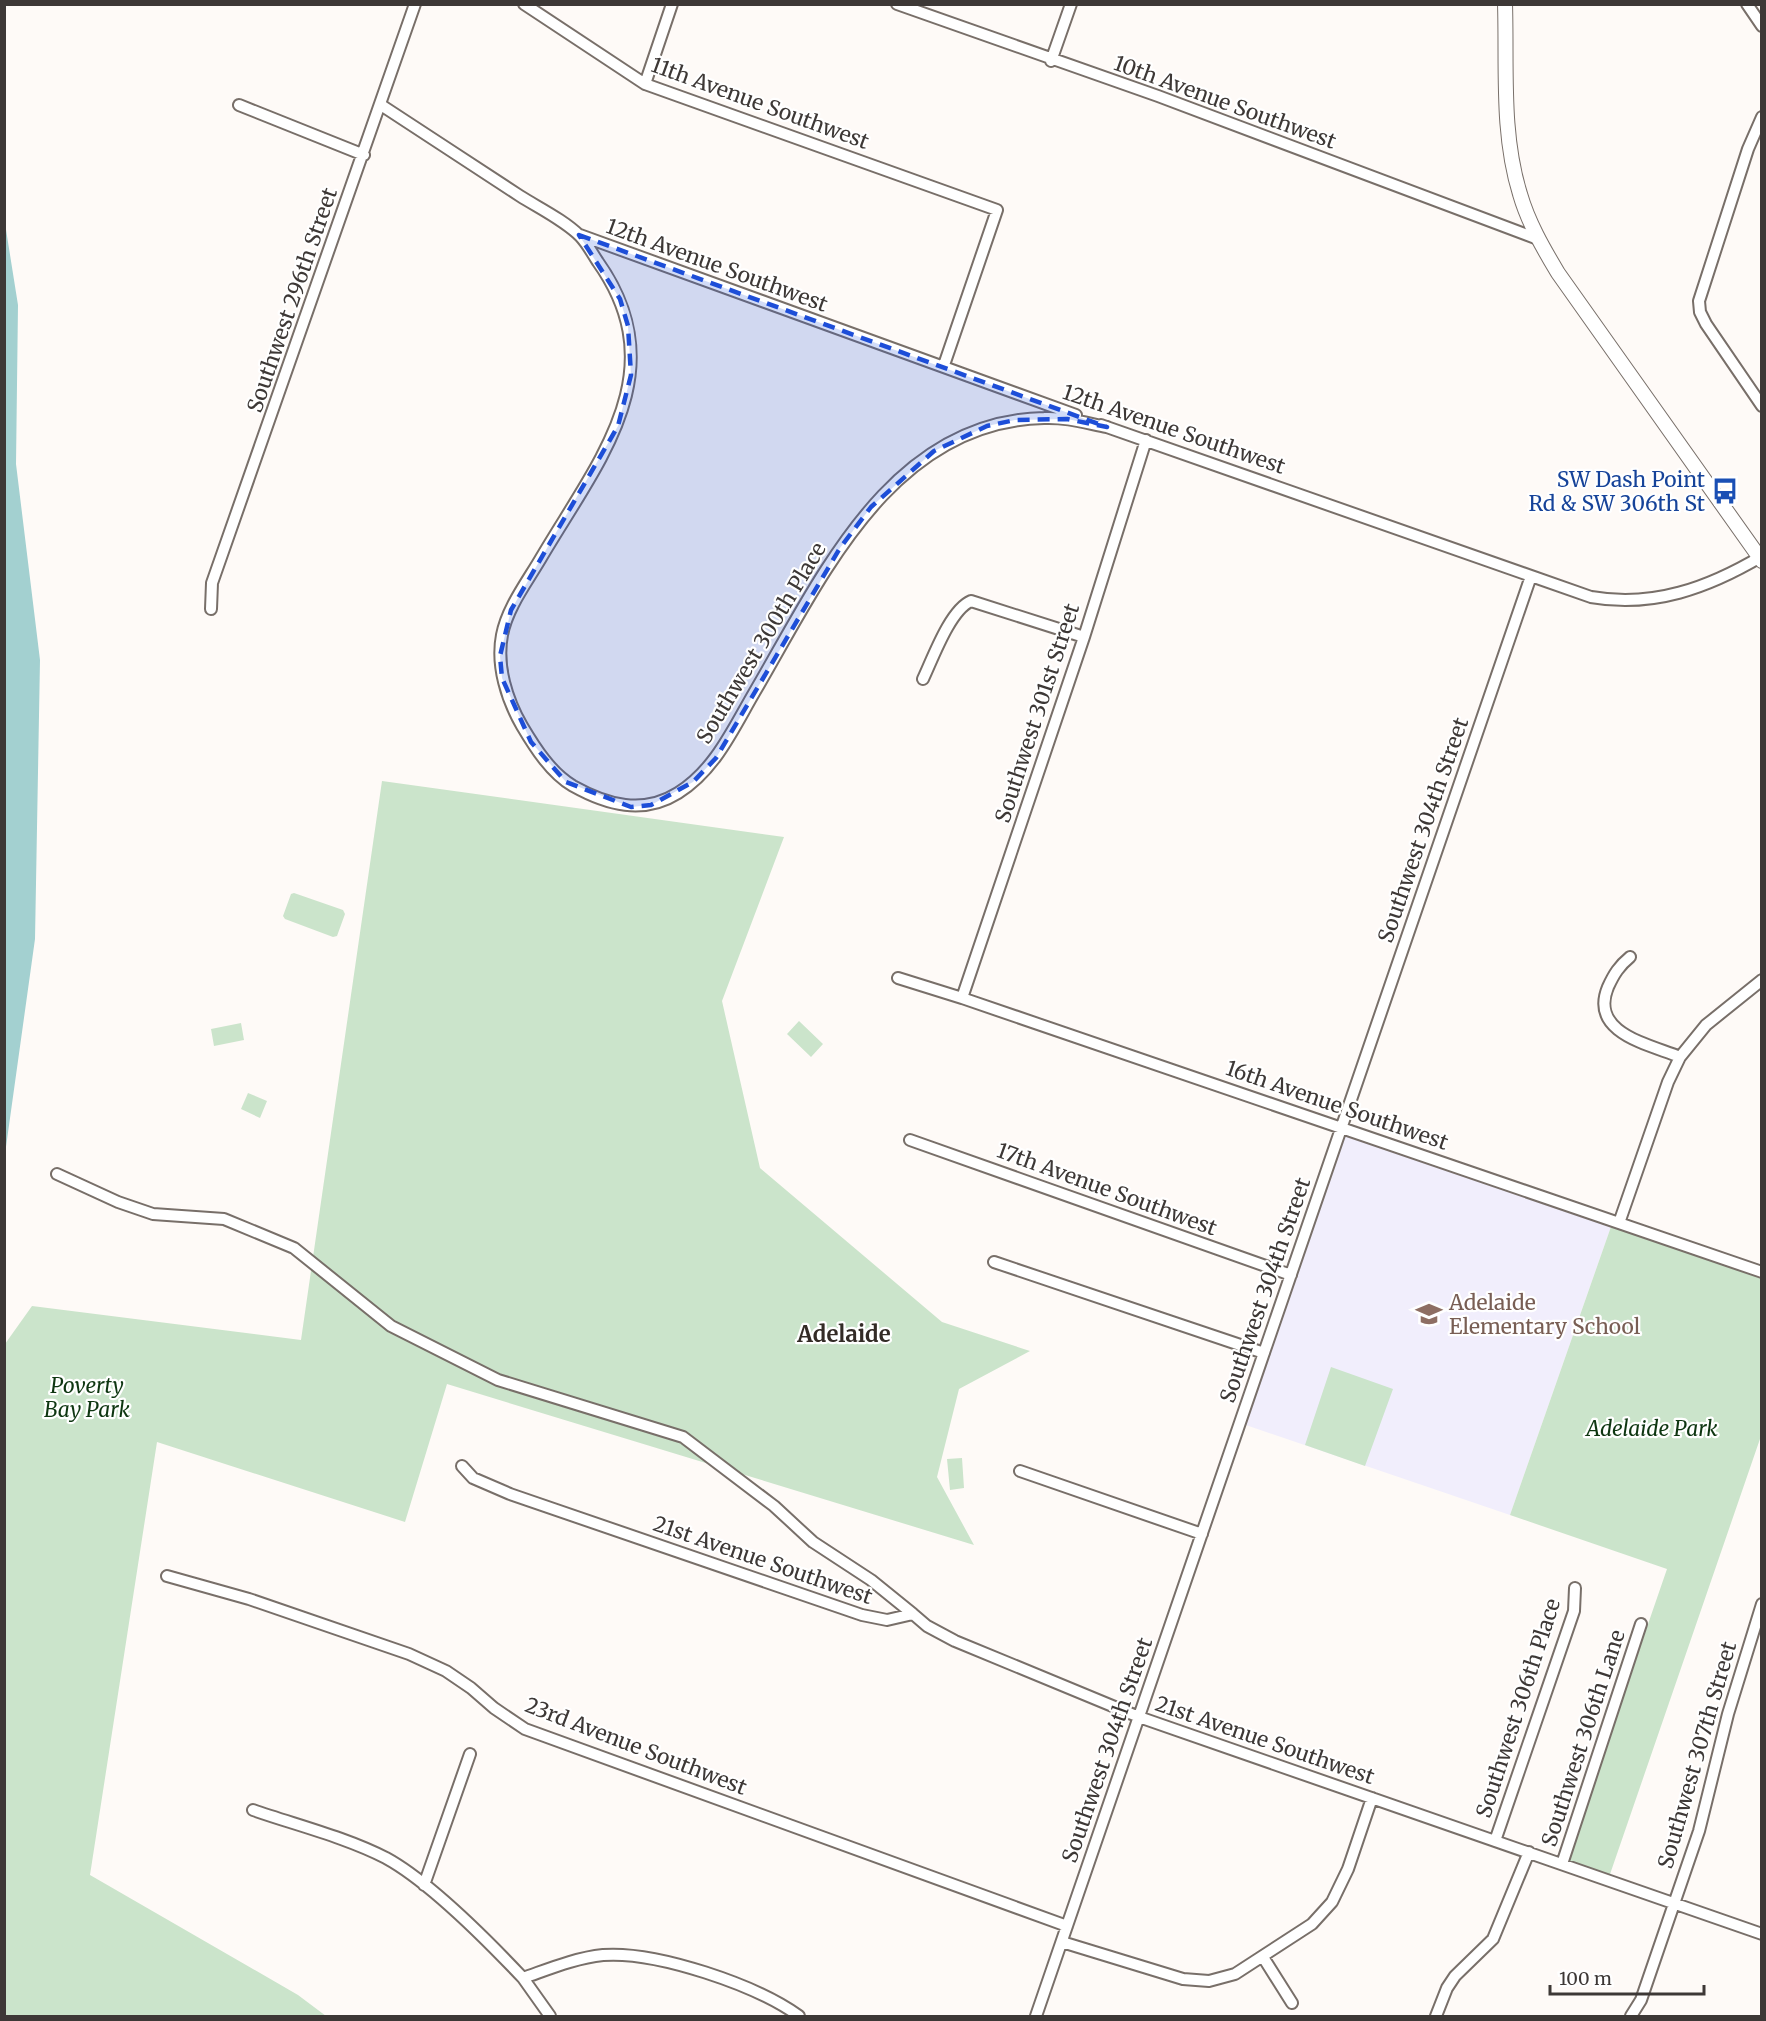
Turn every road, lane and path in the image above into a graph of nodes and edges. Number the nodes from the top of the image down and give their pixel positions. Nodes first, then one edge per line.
1 (415, 4) edge
2 (524, 4) edge
3 (672, 4) edge
4 (897, 4) edge
5 (1071, 4) edge
6 (1506, 4) edge
7 (1747, 4) edge
8 (1761, 26) edge
9 (1051, 61) junction
10 (645, 84) junction
11 (239, 105) dead end
12 (381, 105) junction
13 (1761, 117) edge
14 (364, 155) junction
15 (579, 235) junction
16 (1538, 239) junction
17 (944, 365) junction
18 (1757, 391) edge
19 (1761, 406) edge
20 (1107, 427) junction
21 (1146, 440) junction
22 (1761, 559) edge
23 (1531, 576) junction
24 (211, 609) dead end
25 (1084, 637) junction
26 (923, 679) dead end
27 (1630, 957) dead end
28 (898, 978) dead end
29 (1761, 980) edge
30 (962, 998) junction
31 (1680, 1057) junction
32 (1342, 1127) junction
33 (909, 1140) dead end
34 (57, 1174) dead end
35 (1620, 1223) junction
36 (994, 1262) dead end
37 (1761, 1272) edge
38 (1291, 1275) junction
39 (1264, 1353) junction
40 (462, 1466) dead end
41 (1020, 1471) dead end
42 (1202, 1533) junction
43 (167, 1576) dead end
44 (1575, 1588) dead end
45 (1761, 1604) edge
46 (913, 1614) junction
47 (1641, 1624) dead end
48 (1139, 1718) junction
49 (470, 1754) dead end
50 (1372, 1798) junction
51 (253, 1810) dead end
52 (1495, 1840) junction
53 (1529, 1852) junction
54 (1562, 1864) junction
55 (424, 1885) junction
56 (1673, 1904) junction
57 (1067, 1926) junction
58 (1761, 1934) edge
59 (1062, 1942) junction
60 (1263, 1957) junction
61 (523, 1978) junction
62 (1292, 2003) dead end
63 (550, 2016) edge
64 (799, 2016) edge
65 (1036, 2016) edge
66 (1436, 2016) edge
67 (1631, 2016) edge

1 - 12 street, Southwest 296th Street
2 - 10 street, 11th Avenue Southwest
3 - 10 street
4 - 9 street, 10th Avenue Southwest
5 - 9 street
6 - 16 main road
7 - 8 street
9 - 16 street, 10th Avenue Southwest
10 - 17 street, 11th Avenue Southwest
11 - 14 street
12 - 14 street, Southwest 296th Street
12 - 15 street
13 - 18 street
14 - 24 street, Southwest 296th Street
15 - 17 street, 12th Avenue Southwest
15 - 20 street, Southwest 300th Place
16 - 22 main road
17 - 20 street, 12th Avenue Southwest
18 - 19 street
20 - 21 street, 12th Avenue Southwest
21 - 23 street, 12th Avenue Southwest
21 - 25 street, Southwest 301st Street
22 - 23 street, 12th Avenue Southwest
23 - 32 street, Southwest 304th Street
25 - 26 street
25 - 30 street, Southwest 301st Street
27 - 31 street
28 - 30 street, 16th Avenue Southwest
29 - 31 street
30 - 32 street, 16th Avenue Southwest
31 - 35 street
32 - 35 street, 16th Avenue Southwest
32 - 38 street, Southwest 304th Street
33 - 38 street, 17th Avenue Southwest
34 - 46 street
35 - 37 street, 16th Avenue Southwest
36 - 39 street
38 - 39 street, Southwest 304th Street
39 - 42 street, Southwest 304th Street
40 - 46 street, 21st Avenue Southwest
41 - 42 street
42 - 48 street, Southwest 304th Street
43 - 57 street, 23rd Avenue Southwest
44 - 52 street, Southwest 306th Place
45 - 56 street, Southwest 307th Street
46 - 48 street, 21st Avenue Southwest
47 - 54 street, Southwest 306th Lane
48 - 50 street, 21st Avenue Southwest
48 - 57 street, Southwest 304th Street
49 - 55 street
50 - 52 street, 21st Avenue Southwest
50 - 60 street
51 - 55 street
52 - 53 street, 21st Avenue Southwest
53 - 54 street, 21st Avenue Southwest
53 - 66 street
54 - 56 street, 21st Avenue Southwest
55 - 61 street
56 - 58 street, 21st Avenue Southwest
56 - 67 street, Southwest 307th Street
57 - 59 street, Southwest 304th Street
59 - 60 street
59 - 65 street, Southwest 304th Street
60 - 62 street
61 - 63 street
61 - 64 street

